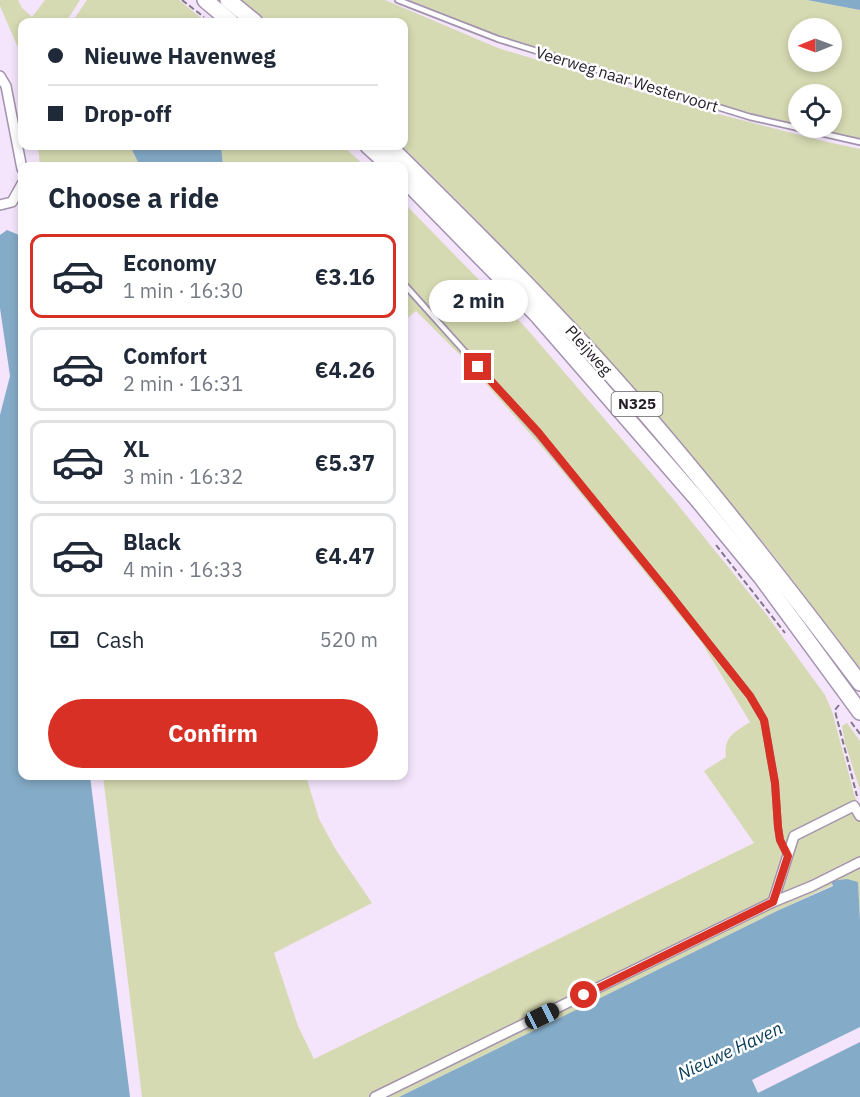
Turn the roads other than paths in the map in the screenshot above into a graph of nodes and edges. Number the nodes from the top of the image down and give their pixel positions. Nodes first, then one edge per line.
1 (205, 0) edge
2 (228, 0) edge
3 (398, 0) edge
4 (226, 18) edge
5 (250, 18) edge
6 (0, 76) edge
7 (860, 142) edge
8 (18, 148) edge
9 (373, 150) edge
10 (393, 150) edge
11 (386, 162) edge
12 (405, 162) edge
13 (408, 165) edge
14 (408, 183) edge
15 (18, 191) edge
16 (0, 205) edge
17 (408, 289) edge
18 (860, 683) edge
19 (855, 716) edge
20 (860, 816) edge
21 (788, 856) junction
22 (860, 862) edge
23 (773, 902) junction
24 (375, 1097) edge

1 - 4 highway
2 - 5 highway
3 - 7 lane, Veerweg naar Westervoort
6 - 8 street
9 - 11 highway
10 - 12 highway, Pleijweg / N325
13 - 18 highway, Pleijweg / N325
14 - 19 highway, Pleijweg / N325
15 - 16 street
17 - 21 lane
20 - 21 street
21 - 23 street
22 - 23 street
23 - 24 street

